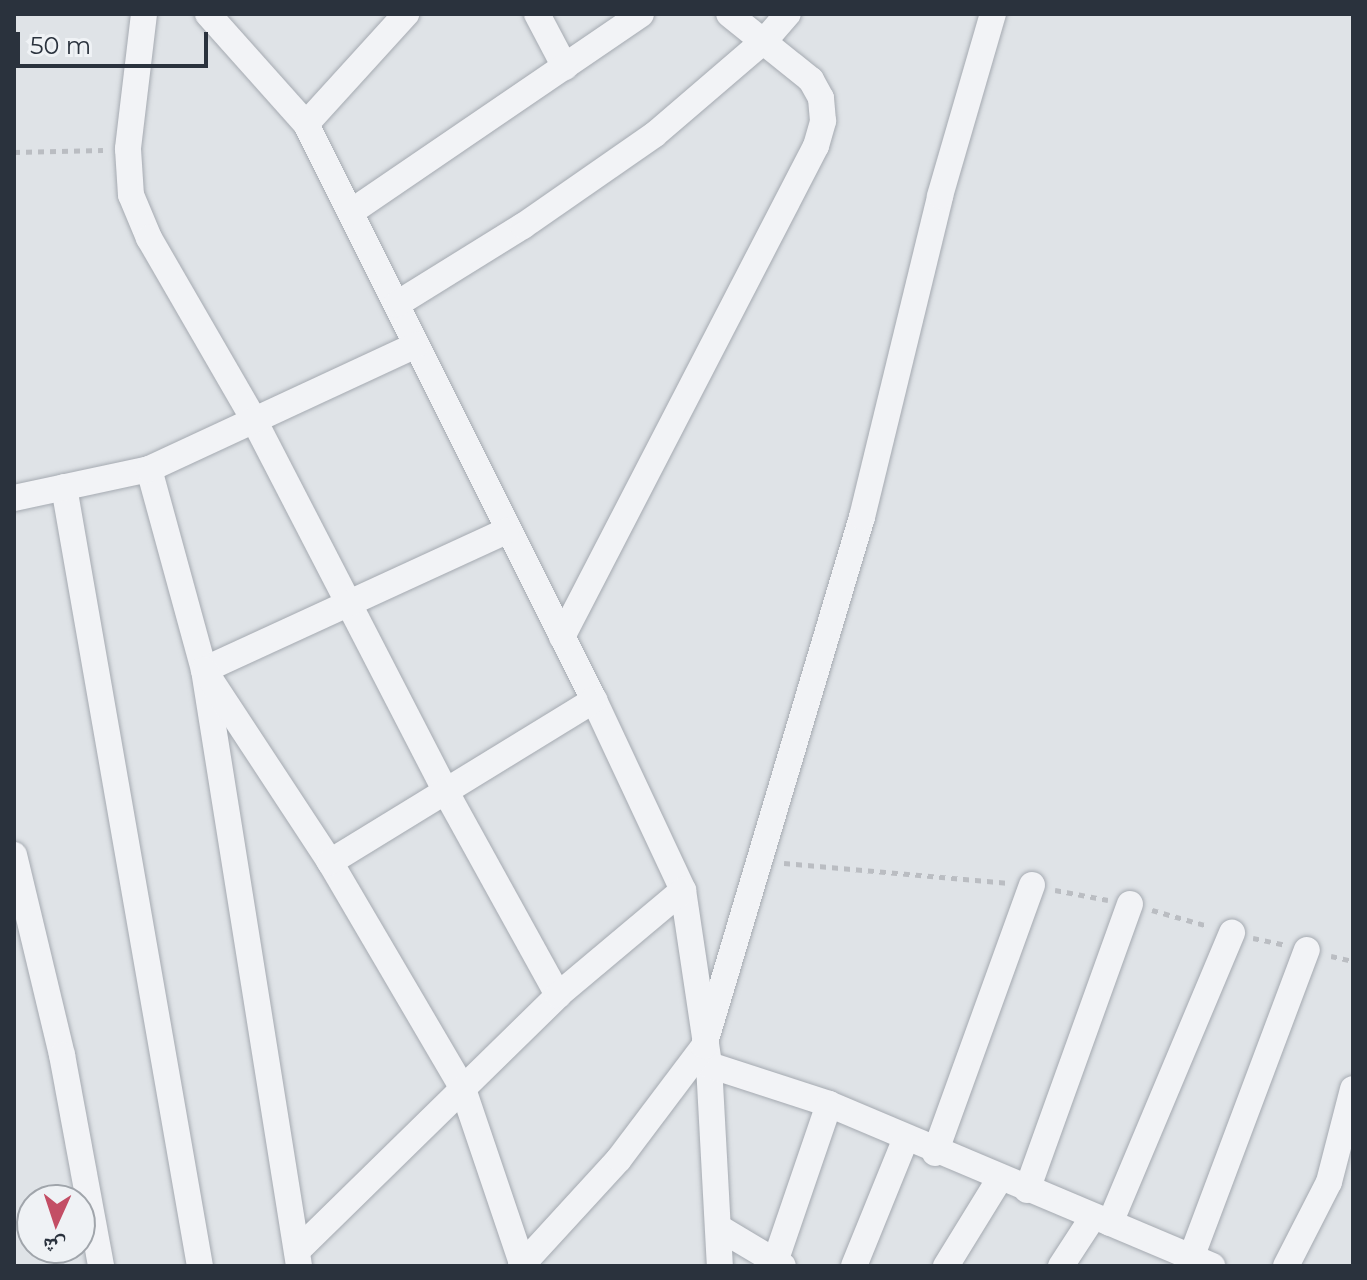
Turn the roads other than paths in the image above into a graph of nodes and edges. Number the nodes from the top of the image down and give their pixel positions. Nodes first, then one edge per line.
1 (144, 14) edge
2 (208, 14) edge
3 (406, 14) edge
4 (537, 14) edge
5 (641, 14) edge
6 (729, 14) edge
7 (788, 14) edge
8 (993, 14) edge
9 (766, 39) junction
10 (565, 67) junction
11 (306, 124) junction
12 (351, 212) junction
13 (397, 304) junction
14 (416, 345) junction
15 (254, 420) junction
16 (149, 469) junction
17 (64, 487) junction
18 (14, 498) edge
19 (506, 531) junction
20 (349, 599) junction
21 (562, 637) junction
22 (204, 670) junction
23 (594, 700) junction
24 (447, 794) junction
25 (14, 855) edge
26 (330, 862) junction
27 (1032, 885) road end
28 (683, 890) junction
29 (1130, 904) road end
30 (1232, 933) road end
31 (1307, 950) road end
32 (558, 995) junction
33 (707, 1056) junction
34 (463, 1089) junction
35 (1353, 1089) edge
36 (829, 1104) junction
37 (906, 1138) junction
38 (935, 1153) junction
39 (999, 1180) junction
40 (1027, 1190) junction
41 (1102, 1220) junction
42 (721, 1229) junction
43 (298, 1259) edge
44 (1186, 1260) edge
45 (779, 1264) edge
46 (522, 1265) edge
47 (101, 1266) edge
48 (200, 1266) edge
49 (720, 1266) edge
50 (854, 1266) edge
51 (946, 1266) edge
52 (1061, 1266) edge
53 (1286, 1266) edge

1 - 15 street
2 - 11 street
3 - 11 street
4 - 10 street
5 - 10 street
6 - 9 street
7 - 9 street
8 - 33 street
9 - 13 street
9 - 21 street
10 - 12 street
11 - 12 street
12 - 13 street
13 - 14 street
14 - 15 street
14 - 19 street
15 - 16 street
15 - 20 street
16 - 17 street
16 - 22 street
17 - 18 street
17 - 48 street
19 - 20 street
19 - 21 street
20 - 22 street
20 - 24 street
21 - 23 street
22 - 26 street
22 - 43 street
23 - 24 street
23 - 28 street
24 - 26 street
24 - 32 street
25 - 47 street
26 - 34 street
27 - 38 street
28 - 32 street
28 - 33 street
29 - 40 street
30 - 41 street
31 - 44 street
32 - 34 street
33 - 36 street
33 - 42 street
33 - 46 street
34 - 43 street
34 - 46 street
35 - 53 street
36 - 37 street
36 - 45 street
37 - 38 street
37 - 50 street
38 - 39 street
39 - 40 street
39 - 51 street
40 - 41 street
41 - 44 street
41 - 52 street
42 - 45 street
42 - 49 street

